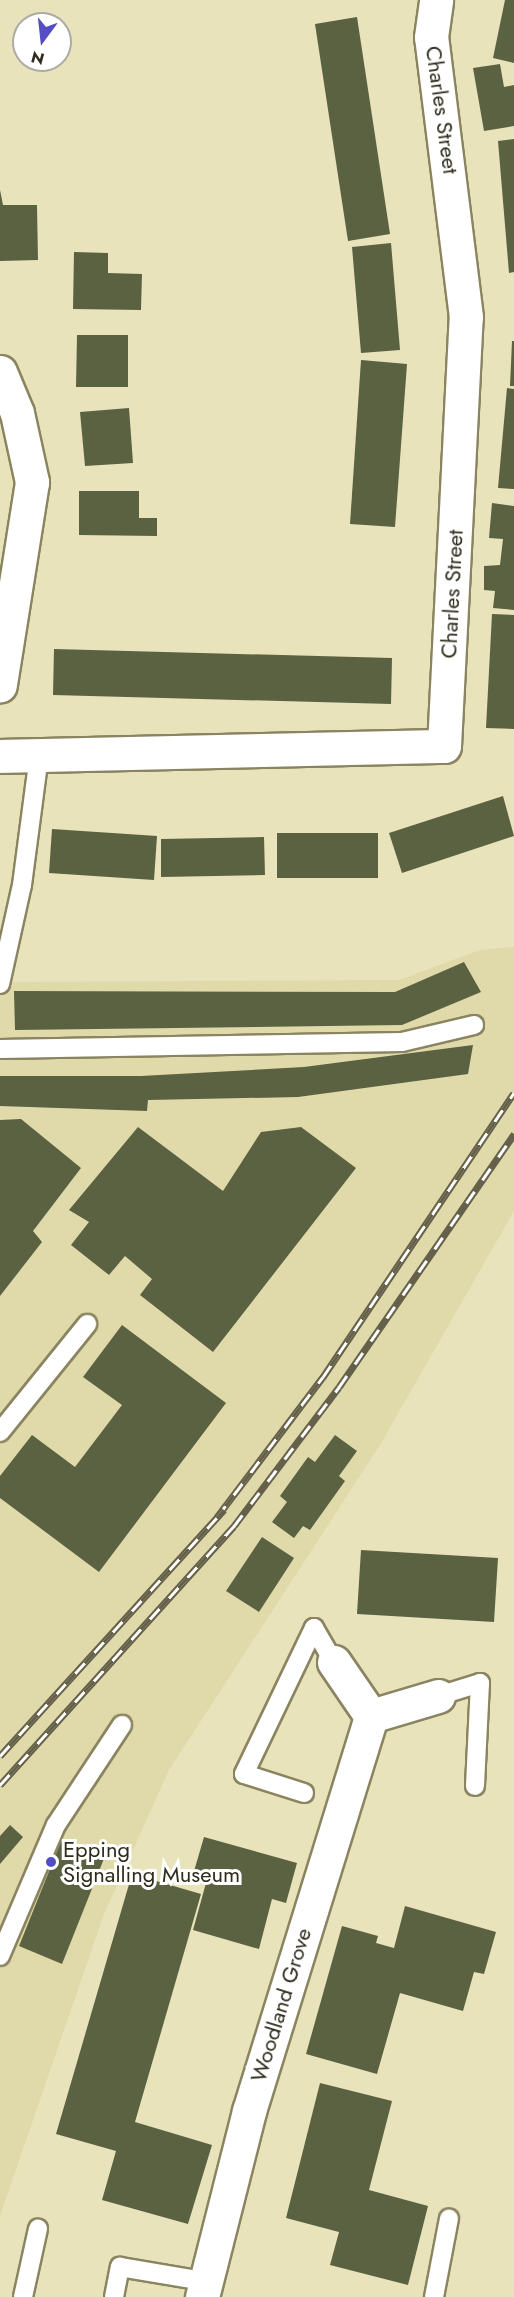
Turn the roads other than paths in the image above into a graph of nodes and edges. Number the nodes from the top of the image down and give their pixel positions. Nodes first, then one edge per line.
1 (436, 0) edge
2 (0, 372) edge
3 (0, 685) edge
4 (39, 755) junction
5 (0, 756) edge
6 (0, 984) edge
7 (474, 1025) dead end
8 (0, 1049) edge
9 (87, 1324) dead end
10 (0, 1432) edge
11 (334, 1662) joint
12 (438, 1696) joint
13 (371, 1716) junction
14 (122, 1725) dead end
15 (475, 1786) dead end
16 (304, 1793) dead end
17 (0, 1956) edge
18 (449, 2218) dead end
19 (38, 2229) dead end
20 (203, 2289) edge
21 (23, 2297) edge
22 (114, 2297) edge
23 (434, 2297) edge

1 - 4 street, Charles Street
2 - 3 street
4 - 5 street, Charles Street
4 - 6 lane
7 - 8 lane
9 - 10 lane
11 - 13 street
11 - 16 lane
12 - 13 street
12 - 15 lane
13 - 20 street, Woodland Grove
14 - 17 lane
18 - 23 lane
19 - 21 lane
20 - 22 lane

